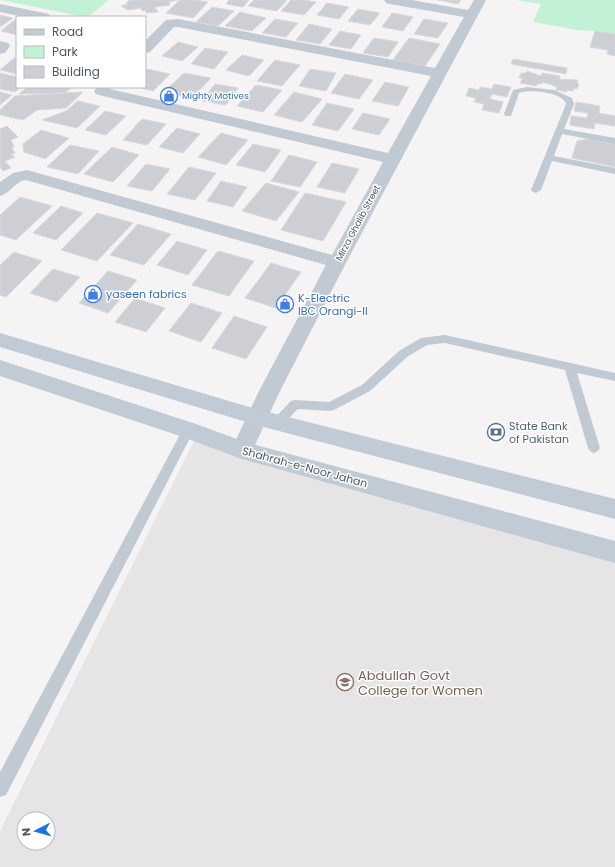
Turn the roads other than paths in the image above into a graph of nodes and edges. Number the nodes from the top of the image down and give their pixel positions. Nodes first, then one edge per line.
1 (390, 0) edge
2 (476, 7) edge
3 (0, 8) edge
4 (39, 16) edge
5 (150, 38) edge
6 (0, 45) edge
7 (0, 50) edge
8 (439, 73) junction
9 (103, 88) edge
10 (508, 114) dead end
11 (559, 131) junction
12 (615, 141) edge
13 (549, 158) junction
14 (392, 159) junction
15 (615, 171) edge
16 (536, 190) dead end
17 (0, 191) edge
18 (337, 262) junction
19 (0, 340) edge
20 (570, 367) junction
21 (0, 368) edge
22 (615, 377) edge
23 (266, 420) junction
24 (188, 430) junction
25 (594, 448) dead end
26 (242, 450) junction
27 (615, 509) edge
28 (615, 552) edge
29 (0, 789) edge

1 - 2 street
2 - 8 street, Mirza Ghalib Street
3 - 4 street
5 - 8 street
6 - 7 street
8 - 14 street, Mirza Ghalib Street
9 - 14 street
10 - 11 lane
11 - 12 lane
11 - 13 lane
13 - 15 lane
13 - 16 lane
14 - 18 street, Mirza Ghalib Street
17 - 18 street
18 - 23 street, Mirza Ghalib Street
19 - 23 main road
20 - 22 lane
20 - 23 lane
20 - 25 lane
21 - 24 main road, Shahrah-e-Noor Jahan
23 - 26 street, Mirza Ghalib Street
23 - 27 main road
24 - 26 main road, Shahrah-e-Noor Jahan
24 - 29 lane
26 - 28 main road, Shahrah-e-Noor Jahan

